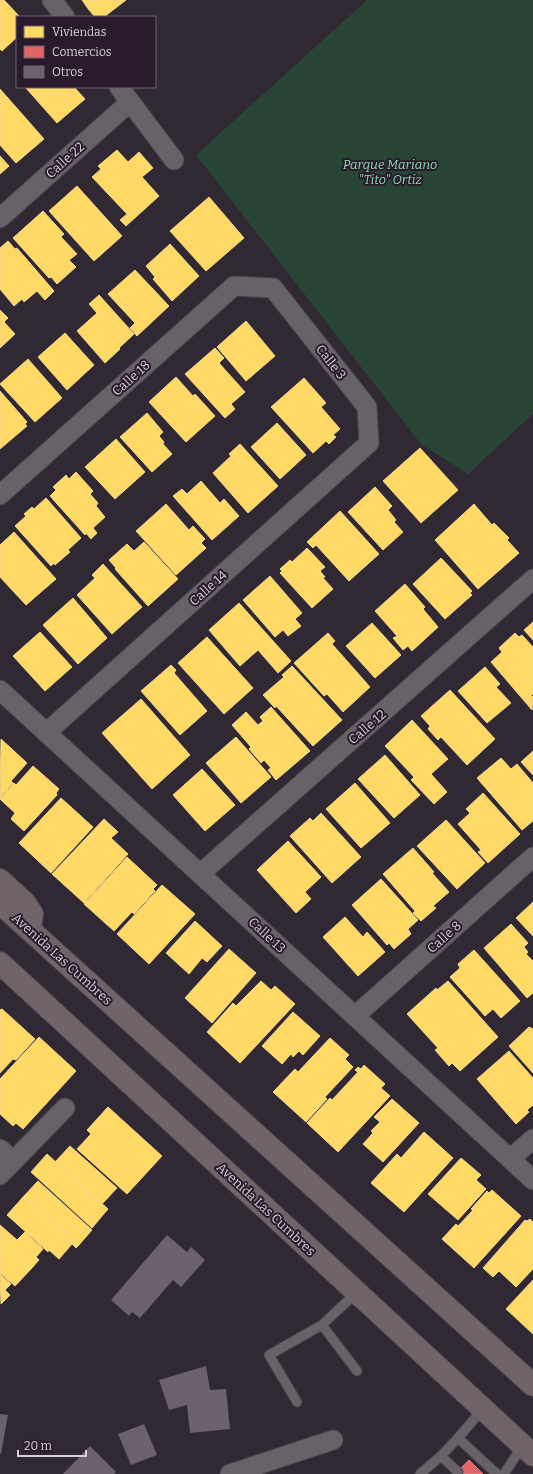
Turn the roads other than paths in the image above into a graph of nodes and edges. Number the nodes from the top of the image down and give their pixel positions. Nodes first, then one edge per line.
1 (52, 0) edge
2 (64, 16) edge
3 (120, 88) edge
4 (130, 102) junction
5 (174, 160) dead end
6 (0, 218) edge
7 (273, 288) joint
8 (369, 443) joint
9 (0, 495) edge
10 (533, 580) edge
11 (0, 690) edge
12 (46, 733) junction
13 (533, 857) edge
14 (200, 874) junction
15 (0, 880) edge
16 (0, 902) edge
17 (30, 930) junction
18 (0, 963) edge
19 (355, 1016) junction
20 (64, 1108) dead end
21 (533, 1139) edge
22 (7, 1155) edge
23 (510, 1159) junction
24 (0, 1175) edge
25 (533, 1180) edge
26 (357, 1292) junction
27 (322, 1325) junction
28 (357, 1371) dead end
29 (533, 1385) edge
30 (297, 1402) dead end
31 (483, 1409) junction
32 (458, 1438) junction
33 (333, 1440) dead end
34 (528, 1450) edge
35 (441, 1456) junction
36 (458, 1472) dead end
37 (230, 1474) edge
38 (420, 1474) edge
39 (498, 1474) edge
40 (504, 1474) edge

1 - 2 street
3 - 4 street
4 - 5 street
4 - 6 street, Calle 22
7 - 8 street, Calle 3
7 - 9 street, Calle 18
8 - 12 street, Calle 14
10 - 14 street, Calle 12
11 - 12 street, Calle 13
12 - 14 street, Calle 13
13 - 19 street, Calle 8
14 - 19 street, Calle 13
15 - 17 highway
16 - 17 highway, Avenida Las Cumbres
17 - 29 highway, Avenida Las Cumbres
18 - 26 highway, Avenida Las Cumbres
19 - 23 street, Calle 13
20 - 22 street
21 - 23 street
22 - 24 street
23 - 25 street, Calle 13
26 - 27 lane
26 - 31 highway, Avenida Las Cumbres
27 - 28 lane
27 - 30 lane
31 - 32 lane
31 - 34 highway, Avenida Las Cumbres
32 - 35 lane
32 - 39 lane
33 - 37 street
34 - 40 lane
35 - 36 lane
35 - 38 lane

